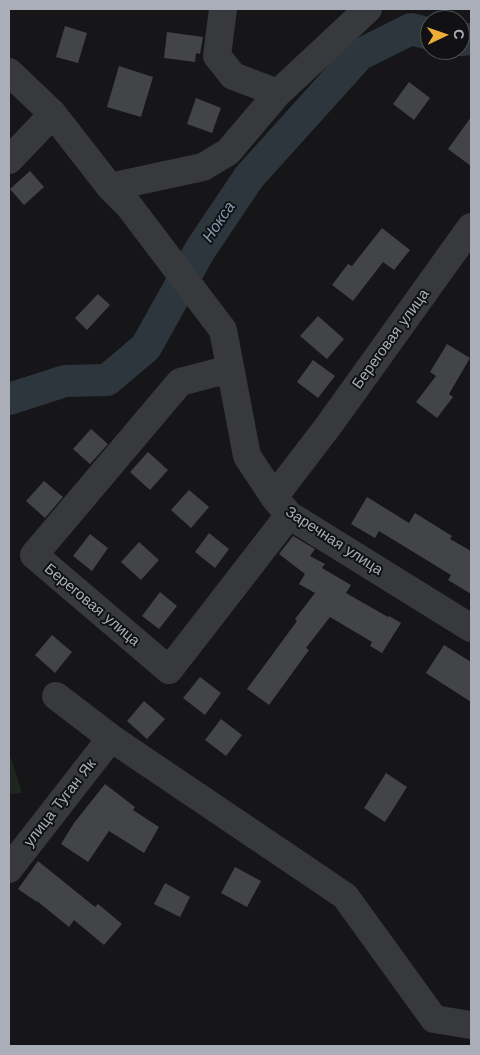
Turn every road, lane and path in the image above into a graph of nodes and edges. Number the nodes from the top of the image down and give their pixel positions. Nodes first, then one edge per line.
1 (223, 9) edge
2 (368, 9) edge
3 (9, 72) edge
4 (278, 93) junction
5 (53, 114) junction
6 (9, 160) edge
7 (110, 187) junction
8 (471, 227) edge
9 (230, 369) junction
10 (281, 506) junction
11 (471, 628) edge
12 (56, 696) dead end
13 (111, 738) junction
14 (9, 869) edge
15 (471, 1025) edge

1 - 4 street
2 - 4 street
3 - 5 street
4 - 7 street
5 - 6 street
5 - 7 street
7 - 9 street, Заречная улица
8 - 10 street, Береговая улица
9 - 10 street, Заречная улица
9 - 10 street, Береговая улица
10 - 11 street, Заречная улица
12 - 13 street
13 - 14 street, улица Туган Як
13 - 15 street

